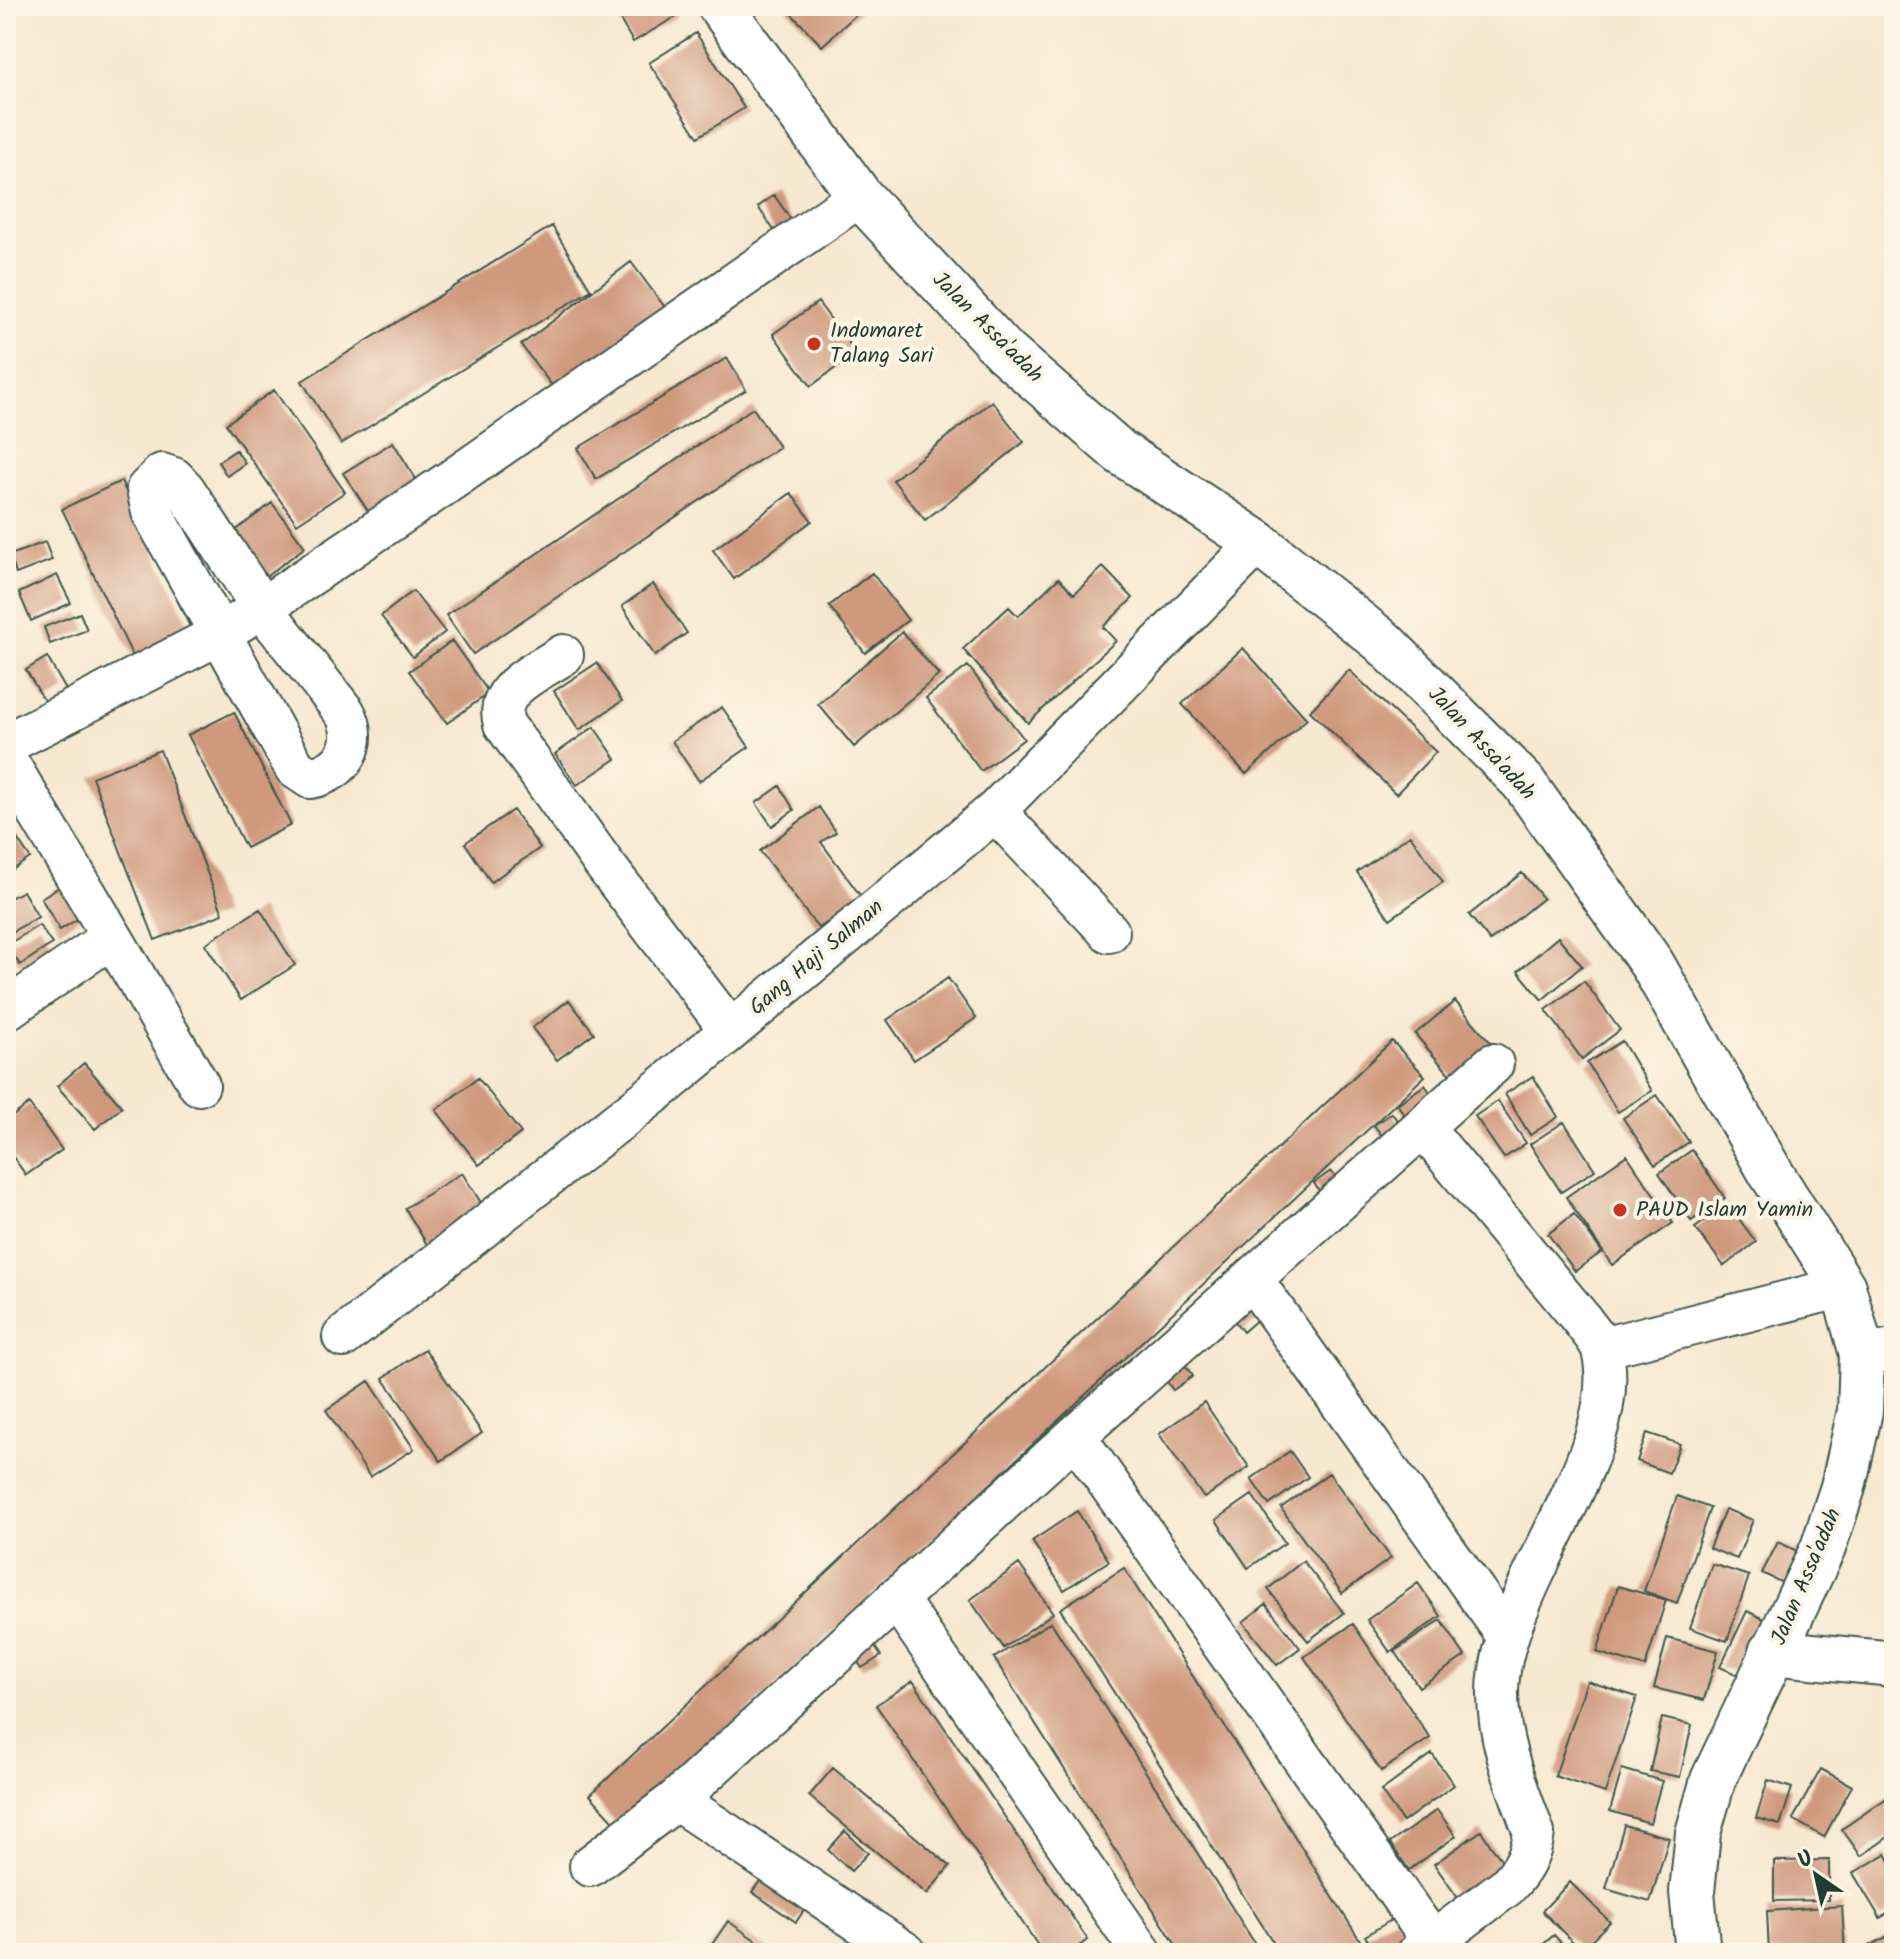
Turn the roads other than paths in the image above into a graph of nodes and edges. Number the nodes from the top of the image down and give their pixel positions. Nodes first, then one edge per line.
1 (720, 6) edge
2 (860, 196) junction
3 (1258, 543) junction
4 (262, 608) junction
5 (218, 635) junction
6 (563, 655) dead end
7 (6, 744) edge
8 (6, 759) edge
9 (995, 811) junction
10 (1109, 932) dead end
11 (112, 937) junction
12 (6, 1010) edge
13 (730, 1030) junction
14 (1493, 1064) dead end
15 (199, 1085) dead end
16 (1423, 1127) junction
17 (1252, 1279) junction
18 (1843, 1287) junction
19 (343, 1337) dead end
20 (1602, 1348) junction
21 (1878, 1352) edge
22 (1075, 1436) junction
23 (896, 1598) junction
24 (1507, 1636) junction
25 (1771, 1652) junction
26 (1894, 1664) edge
27 (676, 1800) junction
28 (590, 1866) dead end
29 (1425, 1947) edge
30 (906, 1953) edge
31 (1142, 1953) edge
32 (1698, 1953) edge

1 - 2 street, Jalan Assa'adah
2 - 3 street, Jalan Assa'adah
2 - 4 street
3 - 9 street, Gang Haji Salman
3 - 18 street, Jalan Assa'adah
4 - 5 street
4 - 5 street
4 - 5 street
5 - 7 street
6 - 13 street
8 - 11 street
9 - 10 street
9 - 13 street, Gang Haji Salman
11 - 12 street
11 - 15 street
13 - 19 street, Gang Haji Salman
14 - 16 street
16 - 17 street
16 - 20 street
17 - 22 street
17 - 24 street
18 - 20 street
18 - 21 street, Jalan Assa'adah
20 - 24 street
21 - 25 street, Jalan Assa'adah
22 - 23 street
22 - 29 street
23 - 27 street
23 - 31 street
24 - 29 street
25 - 26 street, Jalan Assa'adah
25 - 32 street
27 - 28 street
27 - 30 street

